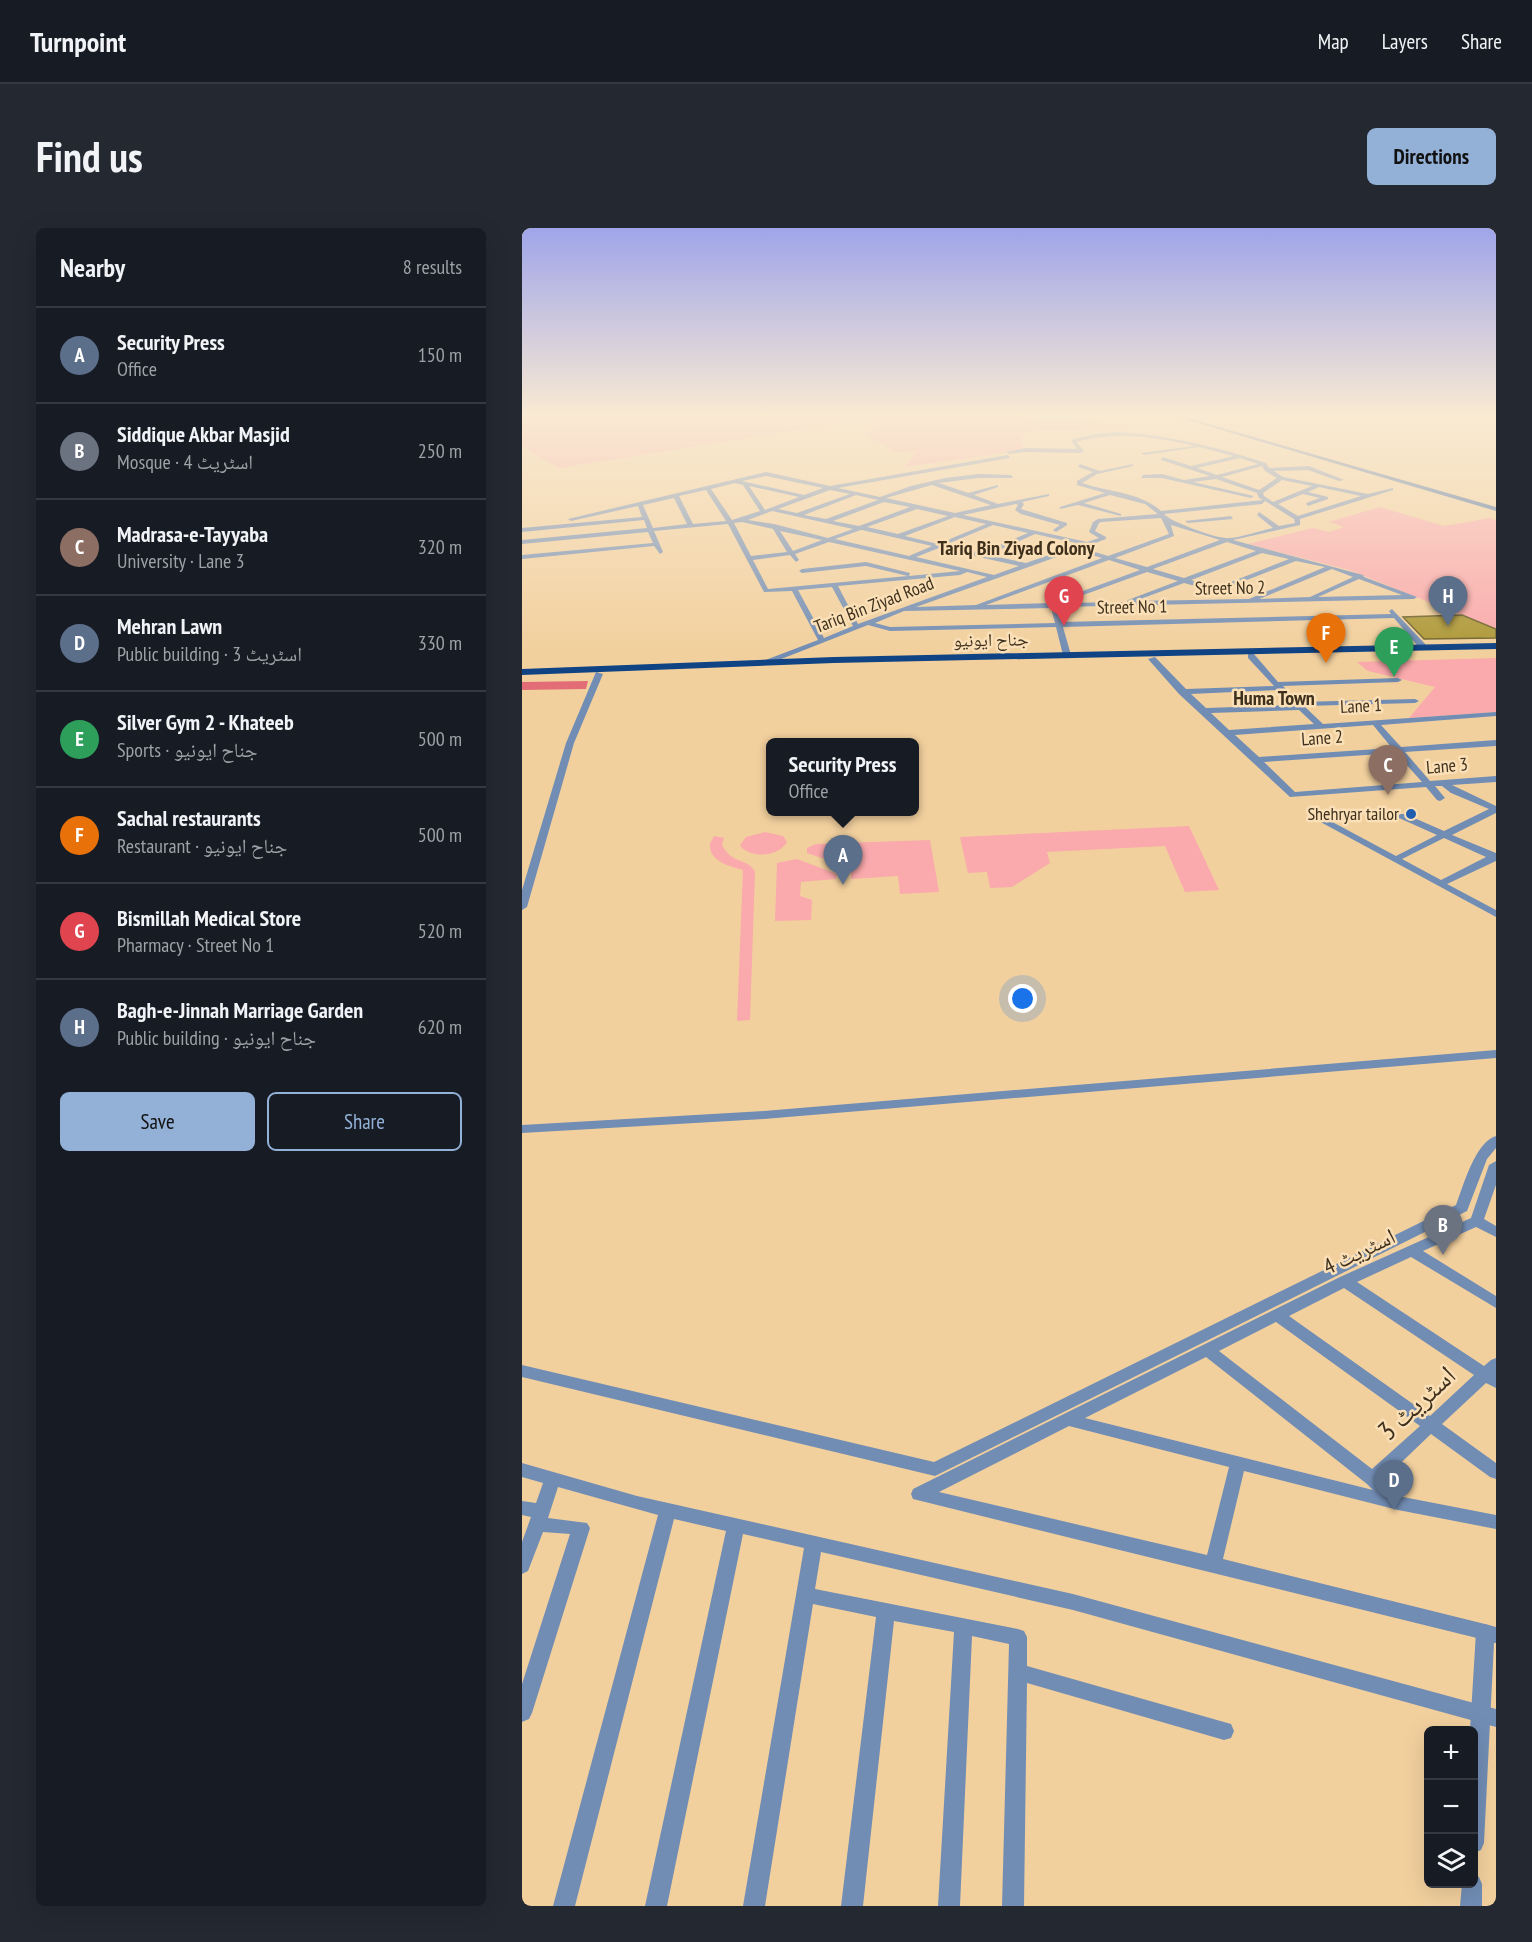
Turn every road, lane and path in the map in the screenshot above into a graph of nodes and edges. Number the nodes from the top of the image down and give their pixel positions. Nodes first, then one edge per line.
1 (679, 494) edge
2 (712, 494) edge
3 (753, 494) edge
4 (793, 494) edge
5 (812, 494) edge
6 (856, 494) edge
7 (858, 494) edge
8 (897, 494) edge
9 (1108, 494) edge
10 (1112, 494) edge
11 (1246, 494) edge
12 (1256, 494) edge
13 (1268, 494) edge
14 (1288, 494) edge
15 (1311, 494) edge
16 (1362, 494) edge
17 (1374, 494) edge
18 (1451, 494) edge
19 (1453, 494) edge
20 (676, 495) junction
21 (968, 495) edge
22 (1047, 495) dead end
23 (1369, 496) junction
24 (805, 497) junction
25 (1265, 498) junction
26 (883, 499) junction
27 (1017, 502) junction
28 (1077, 503) junction
29 (640, 504) junction
30 (1308, 504) dead end
31 (998, 506) junction
32 (916, 507) junction
33 (1215, 507) junction
34 (1496, 507) edge
35 (1062, 508) dead end
36 (766, 510) junction
37 (1258, 514) dead end
38 (798, 515) junction
39 (956, 515) junction
40 (1163, 517) junction
41 (646, 518) junction
42 (1128, 518) junction
43 (1297, 518) junction
44 (740, 521) junction
45 (1188, 521) dead end
46 (730, 522) junction
47 (826, 522) junction
48 (993, 523) junction
49 (691, 526) junction
50 (774, 526) junction
51 (861, 528) junction
52 (1279, 529) junction
53 (522, 530) edge
54 (651, 530) junction
55 (1056, 530) dead end
56 (1035, 532) junction
57 (900, 536) junction
58 (832, 539) junction
59 (1227, 540) junction
60 (522, 542) edge
61 (657, 544) junction
62 (1087, 544) junction
63 (940, 545) junction
64 (1075, 548) junction
65 (1262, 551) junction
66 (660, 552) dead end
67 (793, 554) junction
68 (982, 555) junction
69 (522, 557) edge
70 (911, 557) junction
71 (750, 558) junction
72 (1110, 558) junction
73 (1296, 558) junction
74 (1025, 565) junction
75 (1332, 567) junction
76 (1146, 569) junction
77 (967, 570) junction
78 (802, 571) junction
79 (992, 576) junction
80 (1361, 576) junction
81 (918, 577) junction
82 (1184, 580) junction
83 (834, 585) junction
84 (812, 587) junction
85 (794, 588) junction
86 (1216, 590) junction
87 (1382, 598) junction
88 (1305, 601) junction
89 (1245, 602) junction
90 (1183, 604) junction
91 (1121, 605) junction
92 (1050, 607) junction
93 (969, 608) junction
94 (903, 609) junction
95 (1396, 616) junction
96 (868, 623) junction
97 (1058, 624) junction
98 (857, 628) junction
99 (822, 641) junction
100 (1496, 646) edge
101 (1424, 648) junction
102 (1496, 651) edge
103 (1067, 655) junction
104 (1251, 656) junction
105 (1152, 659) junction
106 (766, 663) junction
107 (522, 674) edge
108 (599, 674) junction
109 (1398, 680) dead end
110 (1278, 686) junction
111 (1182, 692) junction
112 (1415, 701) dead end
113 (1299, 705) junction
114 (1203, 711) junction
115 (1496, 714) edge
116 (1375, 723) junction
117 (1322, 726) junction
118 (1228, 733) junction
119 (1496, 743) edge
120 (1396, 749) junction
121 (1257, 760) junction
122 (1496, 778) edge
123 (1442, 782) junction
124 (1427, 785) junction
125 (1440, 798) dead end
126 (1496, 809) edge
127 (1402, 816) dead end
128 (1320, 819) dead end
129 (1445, 835) junction
130 (1400, 857) dead end
131 (1495, 857) edge
132 (1446, 881) dead end
133 (522, 907) edge
134 (1496, 914) edge
135 (1496, 1054) edge
136 (522, 1129) edge
137 (1496, 1140) edge
138 (1496, 1166) edge
139 (1477, 1221) junction
140 (1496, 1232) edge
141 (1410, 1250) junction
142 (1345, 1281) junction
143 (1496, 1302) edge
144 (1277, 1315) junction
145 (1208, 1350) junction
146 (522, 1371) edge
147 (1492, 1373) edge
148 (1068, 1420) junction
149 (1431, 1426) junction
150 (1238, 1463) junction
151 (522, 1470) edge
152 (1496, 1472) edge
153 (553, 1479) junction
154 (1373, 1479) junction
155 (1398, 1503) junction
156 (522, 1508) edge
157 (668, 1510) junction
158 (539, 1517) junction
159 (1496, 1522) edge
160 (736, 1525) junction
161 (814, 1543) junction
162 (1213, 1564) junction
163 (522, 1566) edge
164 (806, 1595) junction
165 (886, 1611) junction
166 (963, 1626) junction
167 (1490, 1634) edge
168 (1017, 1672) junction
169 (522, 1713) edge
170 (1488, 1715) edge
171 (1224, 1731) dead end
172 (1474, 1834) edge
173 (1472, 1888) edge
174 (564, 1906) edge
175 (656, 1906) edge
176 (754, 1906) edge
177 (852, 1906) edge
178 (949, 1906) edge
179 (1013, 1906) edge
180 (1470, 1906) edge

1 - 20 street
2 - 46 street
3 - 36 street
4 - 24 street
5 - 24 street
6 - 38 street
7 - 26 street
8 - 26 street
9 - 28 street
10 - 40 street
11 - 25 street
12 - 25 street
13 - 25 street
14 - 25 street
15 - 30 street
16 - 23 street
17 - 23 street
18 - 34 main road
19 - 34 main road
20 - 29 street
20 - 49 street
21 - 31 street
22 - 27 street
23 - 43 street
24 - 36 street
25 - 33 street
25 - 43 street
26 - 32 street
26 - 47 street
27 - 31 street
27 - 55 street
28 - 35 street
28 - 42 street
29 - 41 street
29 - 53 street
31 - 39 street
32 - 39 street
32 - 51 street
33 - 40 street
33 - 45 street
36 - 38 street
36 - 44 street
37 - 52 street
38 - 47 street
39 - 48 street
39 - 57 street
40 - 42 street
40 - 59 street
40 - 72 street
41 - 53 street
41 - 54 street
42 - 62 street
43 - 52 street
44 - 46 street
44 - 50 street, Tariq Bin Ziyad Road
46 - 49 street
46 - 71 street
47 - 51 street
48 - 56 street
48 - 63 street
49 - 54 street
50 - 58 street, Tariq Bin Ziyad Road
50 - 67 street
51 - 57 street
51 - 58 street
52 - 59 street
54 - 60 street
54 - 61 street
56 - 62 street
56 - 68 street
57 - 63 street
58 - 67 street
58 - 70 street, Tariq Bin Ziyad Road
59 - 65 street
59 - 76 street
61 - 66 street
61 - 69 street
62 - 64 street, Tariq Bin Ziyad Road
63 - 68 street
63 - 70 street
64 - 72 street
64 - 74 street, Tariq Bin Ziyad Road
65 - 73 street
65 - 82 street
67 - 71 street
67 - 78 street
68 - 74 street
70 - 77 street, Tariq Bin Ziyad Road
71 - 85 street
72 - 76 street
72 - 93 street
73 - 75 street
73 - 86 street
74 - 79 street, Tariq Bin Ziyad Road
75 - 80 street
75 - 89 street
76 - 82 street
76 - 92 street
77 - 79 street, Tariq Bin Ziyad Road
77 - 81 street
78 - 81 street
78 - 84 street
79 - 94 street, Tariq Bin Ziyad Road
80 - 87 street, Street No 2
80 - 88 street
81 - 83 street
82 - 86 street
82 - 91 street
83 - 84 street
83 - 98 street
84 - 85 street
85 - 99 street
86 - 90 street
87 - 88 street, Street No 2
87 - 95 street
88 - 89 street, Street No 2
89 - 90 street, Street No 2
90 - 91 street, Street No 2
91 - 92 street, Street No 2
92 - 93 street, Street No 2
92 - 97 street
93 - 94 street, Street No 2
94 - 96 street, Tariq Bin Ziyad Road
95 - 97 street, Street No 1
95 - 101 street
96 - 97 street, Street No 1
96 - 98 street, Tariq Bin Ziyad Road
97 - 103 street
98 - 99 street, Tariq Bin Ziyad Road
99 - 106 street, Tariq Bin Ziyad Road
100 - 101 highway, جناح ایونیو
101 - 103 highway, جناح ایونیو
102 - 104 highway, جناح ایونیو
103 - 106 highway, جناح ایونیو
104 - 105 highway, جناح ایونیو
104 - 110 street
105 - 108 highway, جناح ایونیو
105 - 111 street
106 - 107 highway, جناح ایونیو
107 - 108 highway, جناح ایونیو
108 - 133 street
109 - 110 street
110 - 111 street
110 - 113 street
111 - 114 street
112 - 113 street
113 - 114 street
113 - 117 street
114 - 118 street
115 - 116 street, Lane 1
116 - 117 street, Lane 1
116 - 120 street
117 - 118 street, Lane 1
118 - 121 street
119 - 120 street, Lane 2
120 - 121 street, Lane 2
120 - 124 street
121 - 124 street, Lane 3
122 - 123 street, Lane 3
123 - 124 street, Lane 3
123 - 126 street
124 - 125 street
126 - 129 street
127 - 129 street
128 - 134 street
129 - 130 street
129 - 131 street
131 - 132 street
135 - 136 street
137 - 146 street
138 - 139 street
139 - 140 street
139 - 141 street, اسٹریٹ 4
141 - 142 street, اسٹریٹ 4
141 - 143 street
142 - 144 street, اسٹریٹ 4
142 - 147 street
144 - 145 street, اسٹریٹ 4
144 - 149 street
145 - 148 street, اسٹریٹ 4
145 - 154 street
147 - 149 street, اسٹریٹ 3
148 - 150 street
148 - 162 street, اسٹریٹ 4
149 - 152 street
149 - 154 street, اسٹریٹ 3
150 - 155 street
150 - 162 street
151 - 153 street
153 - 157 street
153 - 158 street
154 - 155 street
155 - 159 street
156 - 158 street
157 - 160 street
157 - 174 street
158 - 163 street
158 - 169 street
160 - 161 street
160 - 175 street
161 - 164 street
161 - 170 street
162 - 167 street
164 - 165 street
164 - 176 street
165 - 166 street
165 - 177 street
166 - 168 street
166 - 178 street
167 - 170 street
168 - 171 street
168 - 179 street
170 - 172 street
173 - 180 street

